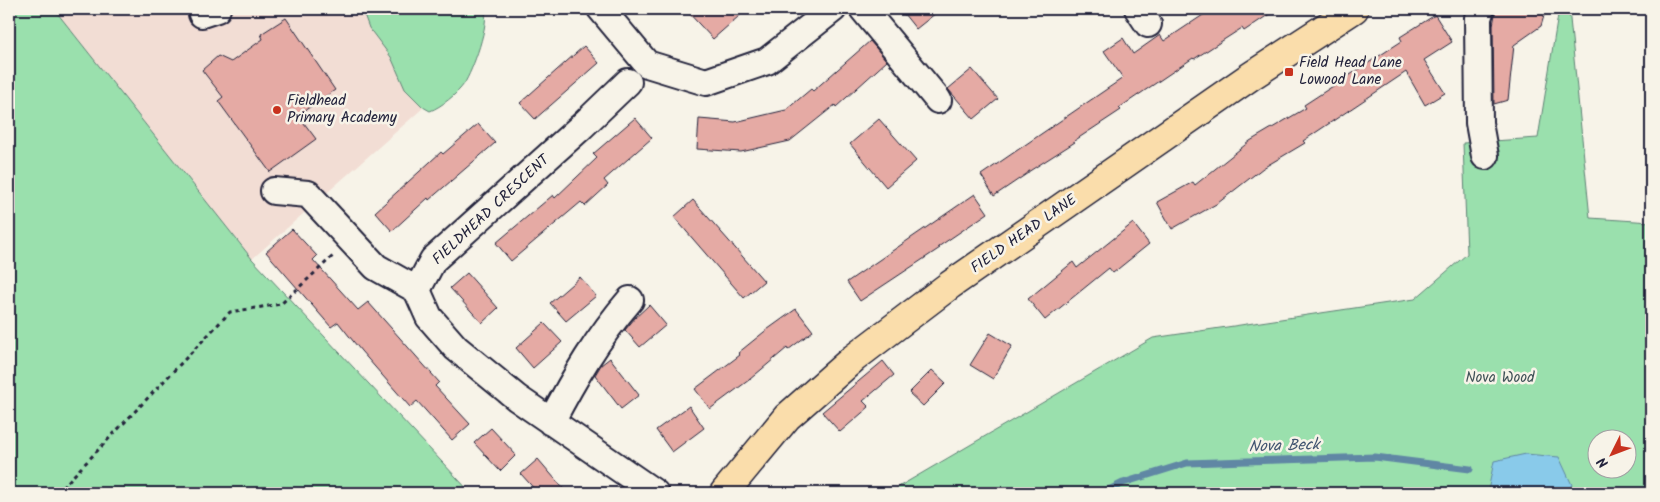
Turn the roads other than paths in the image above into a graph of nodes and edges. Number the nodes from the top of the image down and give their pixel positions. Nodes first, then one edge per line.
1 (601, 9) edge
2 (833, 9) edge
3 (862, 9) edge
4 (1354, 9) edge
5 (1481, 9) edge
6 (628, 82) dead end
7 (938, 100) dead end
8 (1484, 156) dead end
9 (274, 190) dead end
10 (417, 290) junction
11 (630, 300) dead end
12 (551, 422) junction
13 (655, 493) edge
14 (724, 493) edge

1 - 2 street
3 - 7 street
4 - 14 main road, FIELD HEAD LANE
5 - 8 street
6 - 10 street, FIELDHEAD CRESCENT
9 - 10 street
10 - 12 street
11 - 12 street
12 - 13 street

